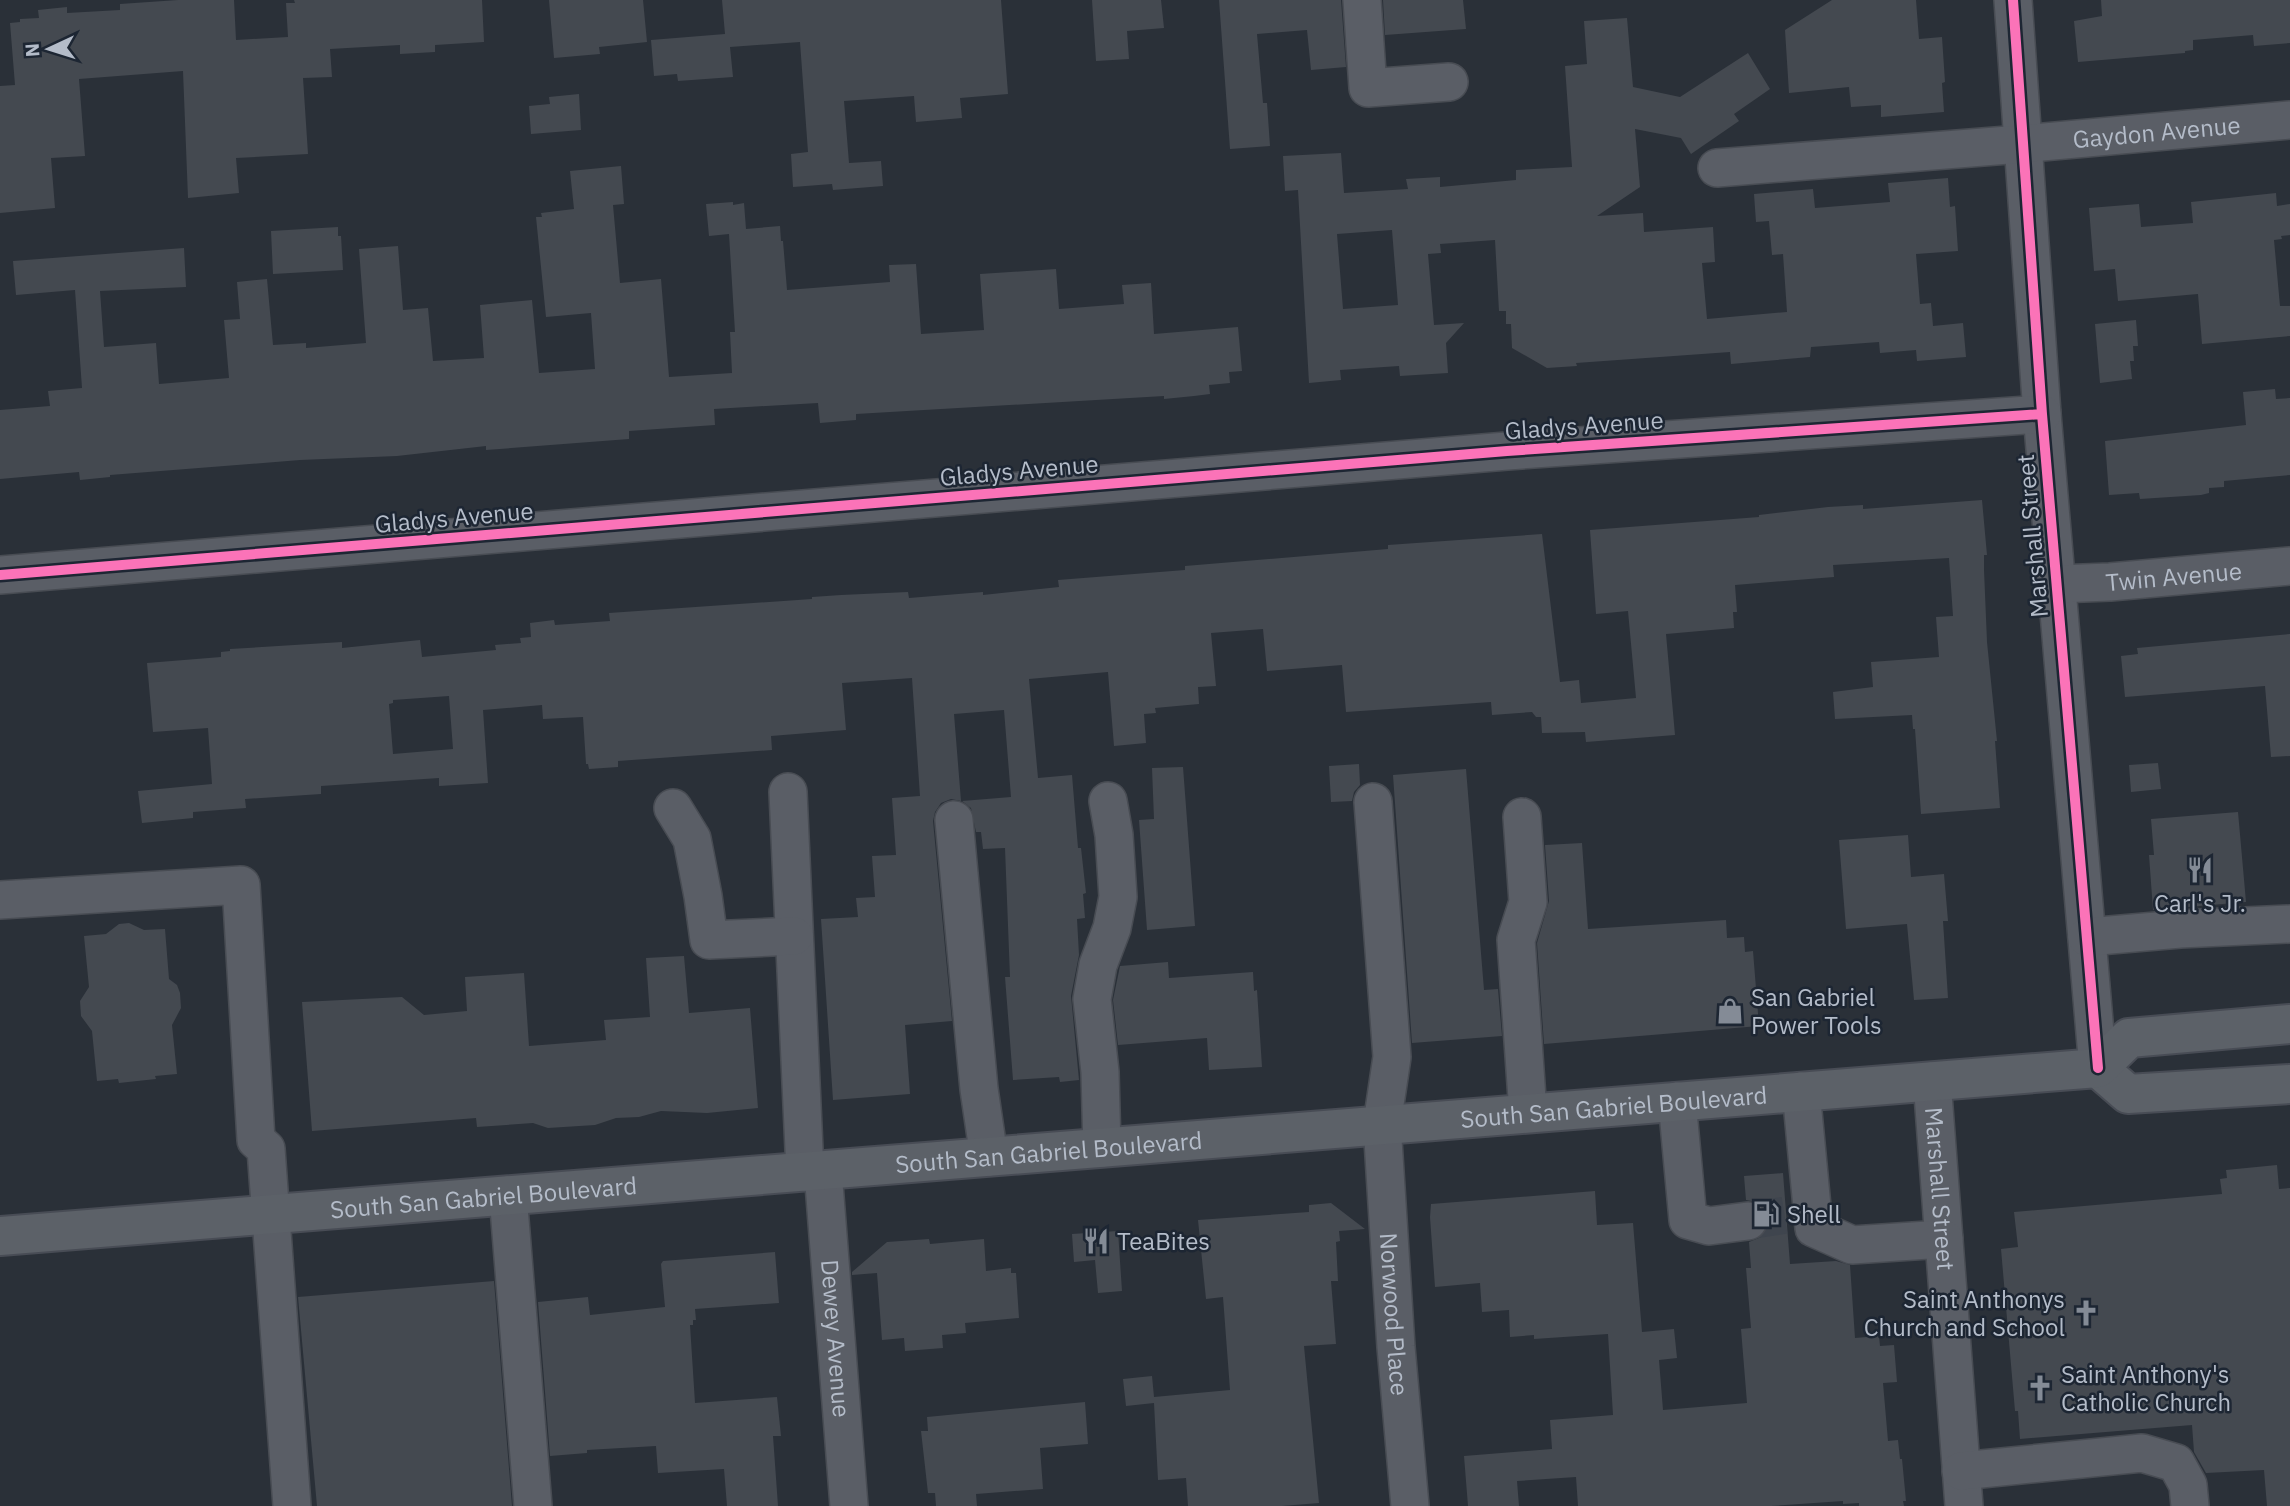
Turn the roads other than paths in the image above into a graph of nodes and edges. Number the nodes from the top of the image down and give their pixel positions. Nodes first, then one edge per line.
1 (1362, 0) edge
2 (2013, 0) edge
3 (1449, 82) dead end
4 (2290, 120) edge
5 (2021, 144) junction
6 (1717, 168) dead end
7 (2042, 414) junction
8 (2290, 566) edge
9 (0, 575) edge
10 (2057, 584) junction
11 (788, 792) dead end
12 (1108, 801) dead end
13 (1373, 802) dead end
14 (673, 808) dead end
15 (1522, 817) dead end
16 (954, 820) dead end
17 (0, 900) edge
18 (2290, 924) edge
19 (794, 936) junction
20 (2087, 937) junction
21 (2290, 1024) edge
22 (2098, 1068) junction
23 (1932, 1081) junction
24 (2290, 1084) edge
25 (1801, 1091) junction
26 (1677, 1101) junction
27 (1528, 1113) junction
28 (1382, 1124) junction
29 (1102, 1147) junction
30 (989, 1157) junction
31 (814, 1171) junction
32 (508, 1195) junction
33 (260, 1214) junction
34 (1748, 1221) tunnel mouth
35 (0, 1236) edge
36 (1944, 1239) junction
37 (1963, 1489) edge
38 (292, 1506) edge
39 (533, 1506) edge
40 (849, 1506) edge
41 (1410, 1506) edge
42 (2190, 1506) edge

1 - 3 street
2 - 5 street, Marshall Street
4 - 5 street, Gaydon Avenue
5 - 6 street, Gaydon Avenue
5 - 7 street, Marshall Street
7 - 9 street, Gladys Avenue
7 - 10 street, Marshall Street
8 - 10 street, Twin Avenue
10 - 20 street, Marshall Street
11 - 19 street, Dewey Avenue
12 - 29 street
13 - 28 street, Norwood Place
14 - 19 street
15 - 27 street
16 - 30 street
17 - 33 street
18 - 20 street
19 - 31 street, Dewey Avenue
20 - 22 street, Marshall Street
21 - 22 main road
22 - 23 main road, South San Gabriel Boulevard
22 - 24 main road
23 - 25 main road, South San Gabriel Boulevard
23 - 36 street, Marshall Street
25 - 26 main road, South San Gabriel Boulevard
25 - 36 street
26 - 27 main road, South San Gabriel Boulevard
26 - 34 street
27 - 28 main road, South San Gabriel Boulevard
28 - 29 main road, South San Gabriel Boulevard
28 - 41 street, Norwood Place
29 - 30 main road, South San Gabriel Boulevard
30 - 31 main road, South San Gabriel Boulevard
31 - 32 main road, South San Gabriel Boulevard
31 - 40 street, Dewey Avenue
32 - 33 main road, South San Gabriel Boulevard
32 - 39 street
33 - 35 main road, South San Gabriel Boulevard
33 - 38 street
36 - 37 street, Marshall Street
37 - 42 street

